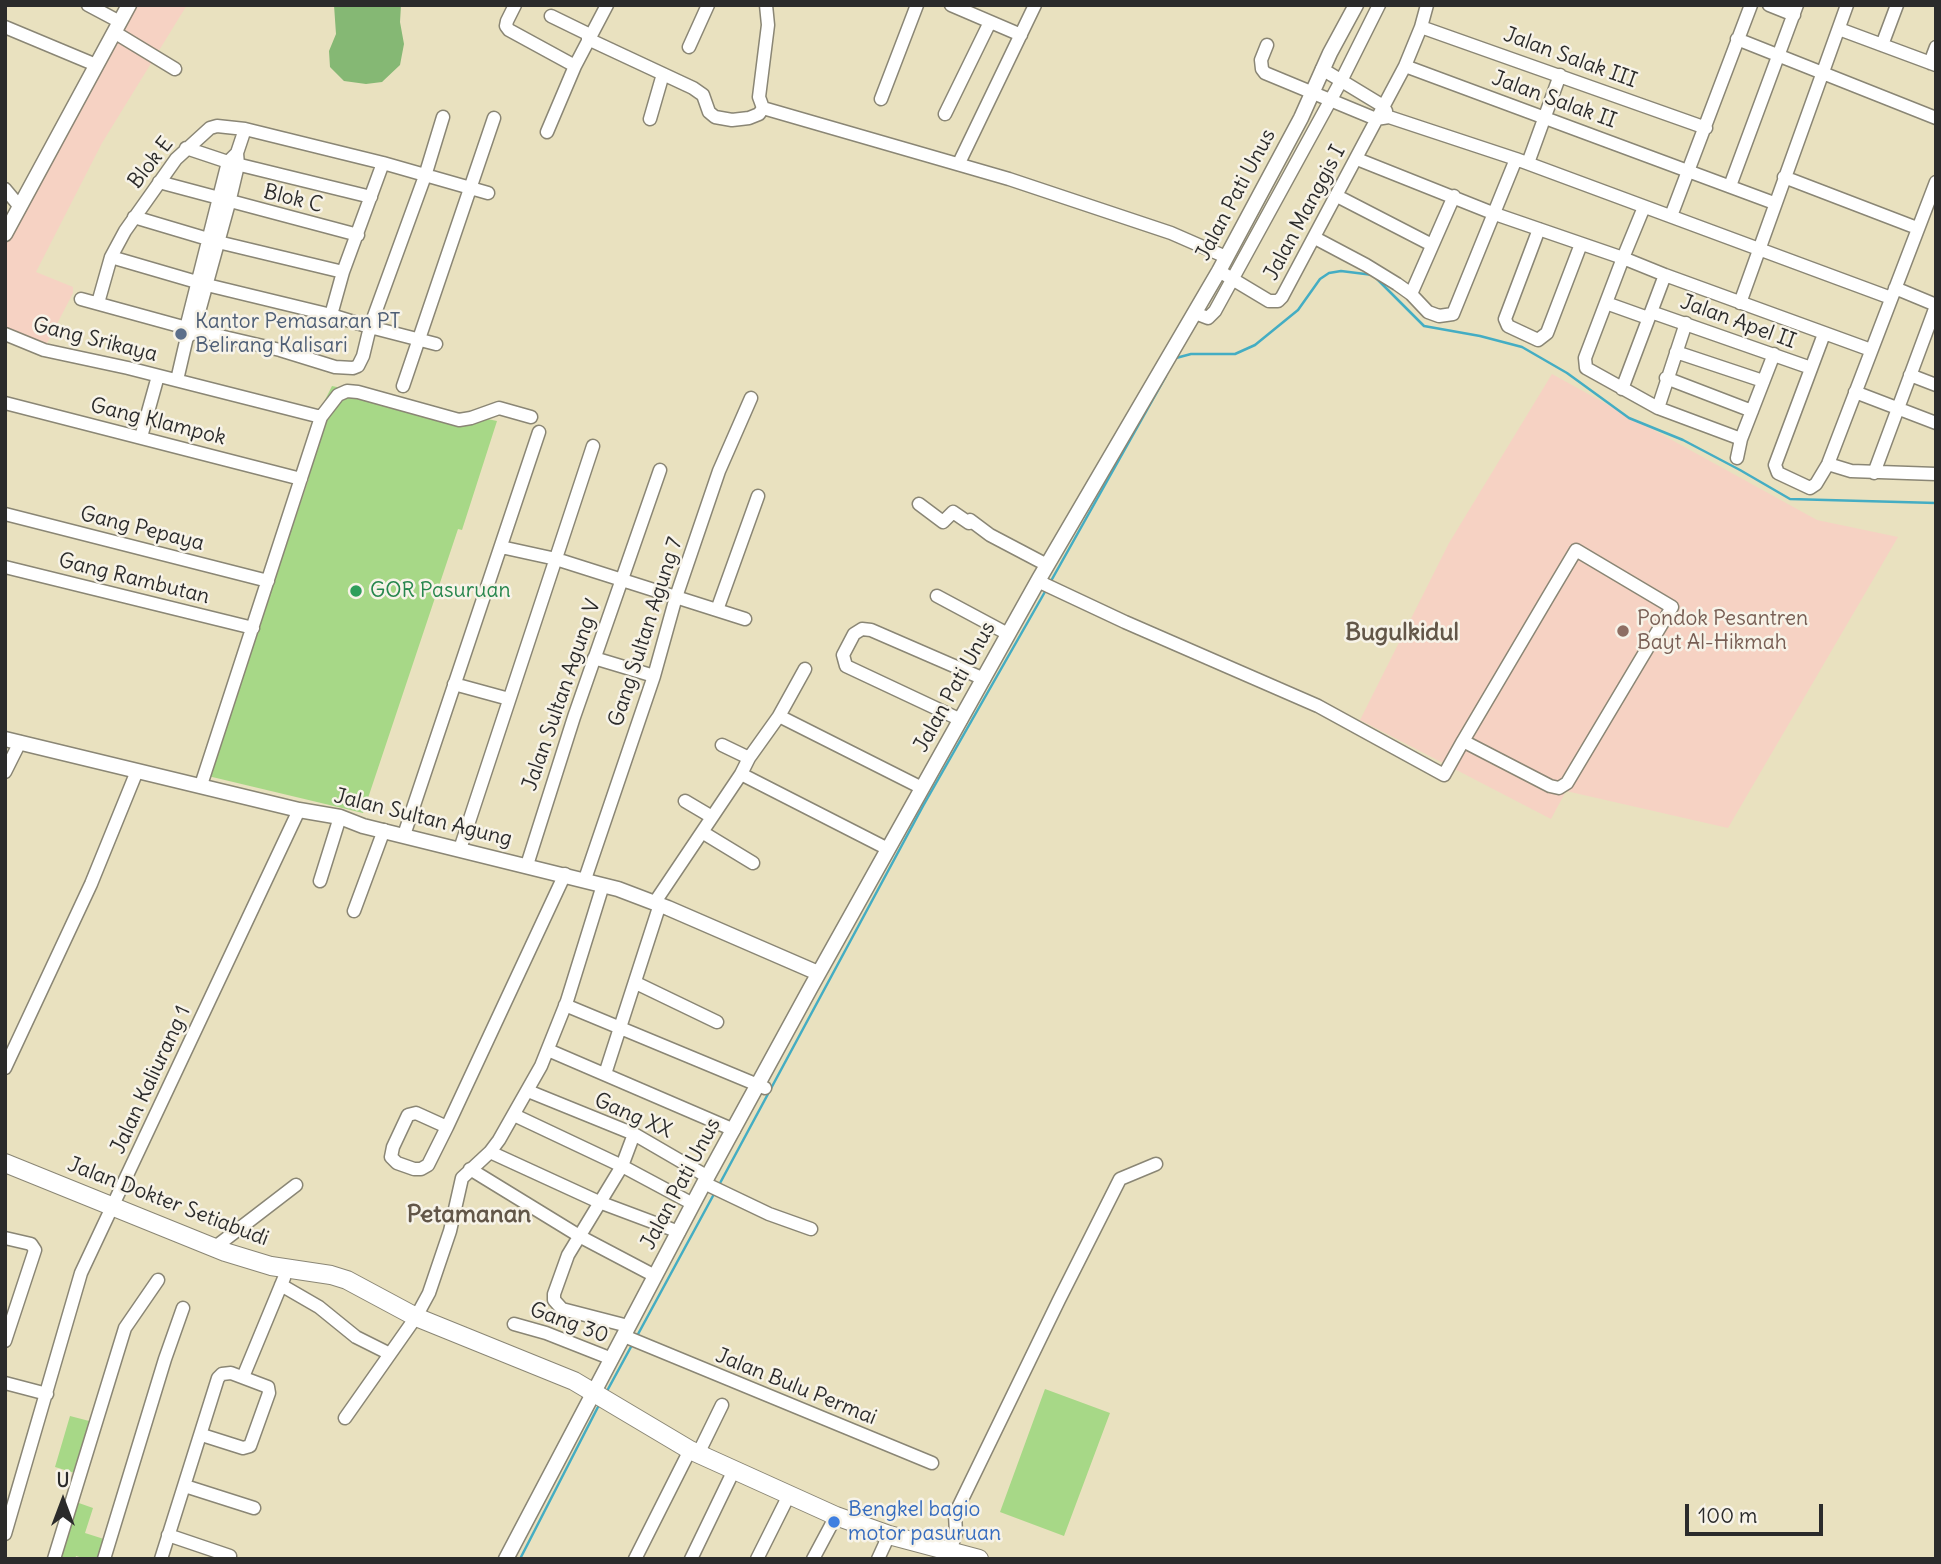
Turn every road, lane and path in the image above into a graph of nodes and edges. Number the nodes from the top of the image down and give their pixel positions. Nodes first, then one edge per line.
1 (88, 5) edge
2 (129, 5) edge
3 (515, 5) edge
4 (607, 5) edge
5 (708, 5) edge
6 (766, 5) edge
7 (917, 5) edge
8 (951, 5) edge
9 (1035, 5) edge
10 (1356, 5) edge
11 (1379, 5) edge
12 (1427, 5) edge
13 (1751, 5) edge
14 (1769, 5) edge
15 (1847, 5) edge
16 (1897, 5) edge
17 (968, 9) edge
18 (1795, 10) edge
19 (551, 16) dead end
20 (990, 22) junction
21 (5, 27) edge
22 (117, 27) junction
23 (1421, 27) junction
24 (1839, 29) junction
25 (1021, 35) junction
26 (589, 37) junction
27 (1738, 39) junction
28 (1882, 45) junction
29 (1267, 46) dead end
30 (689, 47) dead end
31 (1936, 47) edge
32 (1777, 55) junction
33 (1933, 64) edge
34 (96, 65) junction
35 (575, 66) junction
36 (1405, 66) junction
37 (175, 69) dead end
38 (663, 74) junction
39 (1560, 75) junction
40 (1823, 75) junction
41 (1332, 76) junction
42 (1321, 96) junction
43 (881, 99) dead end
44 (1386, 112) junction
45 (756, 114) junction
46 (945, 114) dead end
47 (443, 117) dead end
48 (494, 118) dead end
49 (1545, 118) junction
50 (1936, 118) edge
51 (650, 119) dead end
52 (1376, 119) junction
53 (1706, 128) junction
54 (245, 129) junction
55 (547, 132) dead end
56 (186, 148) junction
57 (1357, 159) junction
58 (234, 160) junction
59 (1522, 161) junction
60 (383, 163) junction
61 (959, 163) junction
62 (1689, 170) junction
63 (425, 176) junction
64 (1784, 177) junction
65 (159, 182) junction
66 (1936, 182) edge
67 (1730, 186) junction
68 (470, 188) junction
69 (5, 189) edge
70 (488, 193) dead end
71 (1337, 196) junction
72 (1454, 196) junction
73 (370, 197) junction
74 (224, 201) junction
75 (1774, 203) junction
76 (20, 207) junction
77 (1644, 207) junction
78 (1495, 214) junction
79 (1671, 216) junction
80 (134, 217) junction
81 (1917, 228) junction
82 (1539, 229) junction
83 (5, 234) edge
84 (358, 235) junction
85 (1315, 238) junction
86 (213, 241) junction
87 (1581, 244) junction
88 (1433, 245) junction
89 (1758, 250) junction
90 (111, 257) junction
91 (1226, 257) junction
92 (1623, 258) junction
93 (343, 272) junction
94 (1225, 275) junction
95 (1665, 275) junction
96 (202, 283) junction
97 (1893, 293) junction
98 (1411, 294) junction
99 (81, 299) dead end
100 (98, 303) junction
101 (1606, 303) junction
102 (1740, 303) junction
103 (1936, 305) edge
104 (331, 314) junction
105 (1650, 315) junction
106 (1686, 323) junction
107 (370, 327) junction
108 (189, 332) junction
109 (5, 334) edge
110 (1824, 334) junction
111 (419, 339) junction
112 (1923, 341) junction
113 (436, 344) dead end
114 (1936, 346) edge
115 (1871, 350) junction
116 (1676, 352) junction
117 (1773, 354) junction
118 (1811, 368) junction
119 (1910, 375) junction
120 (158, 376) junction
121 (1666, 378) junction
122 (177, 380) junction
123 (1763, 381) junction
124 (1936, 385) edge
125 (403, 386) dead end
126 (1622, 389) junction
127 (1855, 392) junction
128 (751, 398) dead end
129 (6, 404) edge
130 (1658, 408) junction
131 (1898, 408) junction
132 (1752, 411) junction
133 (316, 416) junction
134 (531, 416) dead end
135 (1936, 423) edge
136 (539, 432) dead end
137 (141, 437) junction
138 (1741, 439) junction
139 (593, 446) dead end
140 (1737, 458) dead end
141 (1828, 464) junction
142 (660, 470) dead end
143 (1874, 473) junction
144 (1936, 474) edge
145 (297, 478) junction
146 (758, 496) dead end
147 (919, 504) dead end
148 (5, 514) edge
149 (501, 547) junction
150 (556, 559) junction
151 (1047, 565) junction
152 (5, 567) edge
153 (263, 580) junction
154 (621, 581) junction
155 (1044, 583) junction
156 (937, 596) dead end
157 (676, 597) junction
158 (717, 610) junction
159 (745, 619) dead end
160 (248, 627) junction
161 (1008, 634) junction
162 (594, 658) junction
163 (805, 669) dead end
164 (654, 676) junction
165 (984, 679) junction
166 (454, 684) junction
167 (509, 699) junction
168 (779, 716) junction
169 (961, 720) junction
170 (13, 741) edge
171 (1463, 741) junction
172 (722, 745) dead end
173 (749, 758) junction
174 (137, 771) junction
175 (5, 772) edge
176 (741, 774) junction
177 (201, 785) junction
178 (922, 788) junction
179 (685, 801) dead end
180 (299, 810) junction
181 (340, 817) junction
182 (712, 817) junction
183 (384, 830) junction
184 (702, 832) junction
185 (404, 835) junction
186 (460, 849) junction
187 (888, 849) junction
188 (753, 863) dead end
189 (527, 865) junction
190 (565, 874) junction
191 (585, 880) junction
192 (320, 881) dead end
193 (611, 887) junction
194 (658, 903) junction
195 (354, 911) dead end
196 (818, 974) junction
197 (636, 983) junction
198 (571, 1008) junction
199 (717, 1021) dead end
200 (619, 1029) junction
201 (553, 1052) junction
202 (5, 1068) edge
203 (606, 1074) junction
204 (761, 1086) junction
205 (533, 1093) junction
206 (521, 1119) junction
207 (447, 1127) junction
208 (734, 1130) junction
209 (634, 1134) junction
210 (490, 1152) junction
211 (5, 1163) edge
212 (1156, 1164) dead end
213 (621, 1166) junction
214 (470, 1169) junction
215 (296, 1185) dead end
216 (712, 1185) junction
217 (599, 1202) junction
218 (693, 1204) junction
219 (113, 1207) junction
220 (811, 1229) dead end
221 (679, 1232) junction
222 (581, 1237) junction
223 (5, 1238) edge
224 (214, 1248) junction
225 (285, 1276) junction
226 (655, 1276) junction
227 (158, 1280) dead end
228 (183, 1308) dead end
229 (429, 1322) junction
230 (514, 1324) dead end
231 (628, 1334) junction
232 (5, 1341) edge
233 (390, 1354) junction
234 (612, 1359) junction
235 (243, 1377) junction
236 (5, 1383) edge
237 (47, 1394) junction
238 (601, 1396) junction
239 (722, 1405) dead end
240 (345, 1418) dead end
241 (202, 1435) junction
242 (694, 1452) junction
243 (932, 1463) dead end
244 (734, 1471) junction
245 (185, 1486) junction
246 (789, 1495) junction
247 (254, 1508) dead end
248 (836, 1516) junction
249 (5, 1534) edge
250 (168, 1535) junction
251 (889, 1535) junction
252 (945, 1553) edge
253 (230, 1556) dead end
254 (54, 1559) edge
255 (104, 1559) edge
256 (161, 1559) edge
257 (506, 1559) edge
258 (635, 1559) edge
259 (691, 1559) edge
260 (757, 1559) edge
261 (813, 1559) edge
262 (878, 1559) edge
263 (979, 1559) edge

1 - 22 street
2 - 22 main road
3 - 35 street
4 - 26 street
5 - 30 street
6 - 45 street
7 - 43 street
8 - 17 street
9 - 25 street
10 - 41 main road, Jalan Pati Unus
11 - 41 street
12 - 23 street, Jalan Manggis I
13 - 27 street
14 - 18 street
15 - 24 street
16 - 28 street
17 - 20 street
18 - 32 street
19 - 26 street
20 - 25 street
20 - 46 street
21 - 34 street
22 - 34 main road
22 - 37 street
23 - 36 street, Jalan Manggis I
23 - 39 street, Jalan Salak III
24 - 28 street
24 - 40 street
25 - 61 street
26 - 35 street
26 - 38 street
27 - 32 street
27 - 53 street
28 - 33 street
29 - 42 street
31 - 33 street
32 - 40 street
32 - 67 street
34 - 76 main road
35 - 55 street
36 - 44 street, Jalan Manggis I
36 - 49 street, Jalan Salak II
38 - 45 street
38 - 51 street
39 - 49 street
39 - 53 street, Jalan Salak III
40 - 50 street
40 - 64 street
41 - 42 main road, Jalan Pati Unus
41 - 42 street
41 - 44 street
42 - 52 street
42 - 91 main road, Jalan Pati Unus
42 - 94 street
44 - 52 street, Jalan Manggis I
44 - 59 street
45 - 61 street
47 - 63 street
48 - 68 street
49 - 59 street
49 - 62 street, Jalan Salak II
52 - 57 street, Jalan Manggis I
53 - 62 street
54 - 56 street, Blok E
54 - 58 street
54 - 60 street, Blok E
56 - 58 street
56 - 65 street, Blok E
57 - 71 street, Jalan Manggis I
57 - 72 street
58 - 73 street
58 - 74 street
59 - 77 street
59 - 78 street
60 - 63 street, Blok E
60 - 73 street
61 - 91 street
62 - 67 street, Jalan Salak II
62 - 79 street
63 - 68 street, Blok E
63 - 107 street
64 - 75 street
64 - 81 street
65 - 74 street, Blok C
65 - 80 street, Blok E
66 - 81 street
67 - 75 street, Jalan Salak II
68 - 70 street, Blok E
68 - 111 street
69 - 76 street
71 - 85 street, Jalan Manggis I
71 - 88 street
72 - 78 street
72 - 88 street
73 - 84 street
74 - 84 street, Blok C
74 - 86 street
75 - 89 street
76 - 83 main road
77 - 79 street
77 - 92 street
78 - 82 street
78 - 98 street
79 - 89 street
80 - 86 street
80 - 90 street, Blok E
81 - 97 street
82 - 87 street
82 - 87 street
84 - 93 street
85 - 94 street, Jalan Manggis I
85 - 98 street
86 - 93 street
86 - 96 street
87 - 92 street
88 - 98 street
89 - 97 street
89 - 102 street
90 - 96 street
90 - 100 street, Blok E
91 - 94 main road, Jalan Pati Unus
92 - 95 street
92 - 101 street
93 - 104 street
94 - 151 main road, Jalan Pati Unus
95 - 102 street
95 - 105 street
96 - 104 street
96 - 108 street
97 - 103 street
97 - 115 street
99 - 100 street
100 - 108 street
101 - 105 street, Jalan Apel II
101 - 126 street
102 - 110 street
103 - 112 street
104 - 107 street
105 - 106 street, Jalan Apel II
105 - 126 street
106 - 116 street
106 - 117 street, Jalan Apel II
107 - 108 street
107 - 111 street
108 - 122 street
109 - 120 street, Gang Srikaya
110 - 115 street
110 - 118 street
111 - 113 street
111 - 125 street
112 - 114 street
112 - 119 street
115 - 127 street
116 - 121 street
116 - 123 street
117 - 118 street, Jalan Apel II
117 - 123 street
118 - 141 street
119 - 124 street
119 - 131 street
120 - 122 street, Gang Srikaya
120 - 137 street
121 - 130 street
121 - 132 street
122 - 133 street, Gang Srikaya
123 - 132 street
126 - 130 street
127 - 131 street
127 - 141 street
128 - 157 street, Gang Sultan Agung 7
129 - 137 street, Gang Klampok
130 - 138 street
131 - 135 street
131 - 143 street
132 - 138 street
133 - 134 street
133 - 145 street
136 - 149 street
137 - 145 street, Gang Klampok
138 - 140 street
139 - 150 street
141 - 143 street
142 - 154 street, Jalan Sultan Agung V
143 - 144 street
145 - 153 street
146 - 158 street
147 - 151 street
148 - 153 street, Gang Pepaya
149 - 150 street
149 - 166 street
150 - 154 street
150 - 167 street
151 - 155 main road, Jalan Pati Unus
152 - 160 street, Gang Rambutan
153 - 160 street
154 - 157 street
154 - 162 street, Jalan Sultan Agung V
155 - 161 main road, Jalan Pati Unus
155 - 171 street
156 - 161 street
157 - 158 street
157 - 164 street, Gang Sultan Agung 7
158 - 159 street
160 - 177 street
161 - 165 main road, Jalan Pati Unus
162 - 164 street
162 - 189 street, Jalan Sultan Agung V
163 - 168 street
164 - 191 street, Gang Sultan Agung 7
165 - 169 main road, Jalan Pati Unus
165 - 169 street
166 - 167 street
166 - 185 street
167 - 186 street
168 - 173 street
168 - 178 street
169 - 178 main road, Jalan Pati Unus
170 - 174 main road, Jalan Sultan Agung
170 - 175 street
171 - 171 street
172 - 173 street
173 - 176 street
174 - 177 main road, Jalan Sultan Agung
174 - 202 street
176 - 182 street
176 - 187 street
177 - 180 main road, Jalan Sultan Agung
178 - 187 main road, Jalan Pati Unus
179 - 182 street
180 - 181 main road, Jalan Sultan Agung
180 - 219 street, Jalan Kaliurang 1
181 - 183 main road, Jalan Sultan Agung
181 - 192 street
182 - 184 street
183 - 185 main road, Jalan Sultan Agung
183 - 195 street
184 - 188 street
184 - 194 street
185 - 186 main road, Jalan Sultan Agung
186 - 189 main road, Jalan Sultan Agung
187 - 196 main road, Jalan Pati Unus
189 - 190 main road, Jalan Sultan Agung
190 - 191 main road, Jalan Sultan Agung
190 - 207 street
191 - 193 main road, Jalan Sultan Agung
193 - 194 main road, Jalan Sultan Agung
193 - 198 street
194 - 196 main road, Jalan Sultan Agung
194 - 197 street
196 - 204 main road, Jalan Pati Unus
197 - 199 street
197 - 200 street
198 - 200 street
198 - 201 street
200 - 203 street
200 - 204 street
201 - 203 street
201 - 205 street
203 - 208 street
204 - 208 main road, Jalan Pati Unus
205 - 206 street
205 - 209 street, Gang XX
206 - 210 street
206 - 213 street
207 - 207 street
208 - 216 main road, Jalan Pati Unus
209 - 213 street
209 - 216 street, Gang XX
210 - 214 street
210 - 217 street
211 - 219 highway, Jalan Dokter Setiabudi
212 - 252 street
213 - 217 street
213 - 218 street
214 - 222 street
214 - 229 street
215 - 224 street
216 - 218 main road, Jalan Pati Unus
216 - 220 street, Gang XX
217 - 221 street
217 - 222 street
218 - 221 main road, Jalan Pati Unus
219 - 224 highway, Jalan Dokter Setiabudi
219 - 237 street, Jalan Kaliurang 1
221 - 226 main road, Jalan Pati Unus
222 - 226 street
222 - 231 street, Jalan Bulu Permai
223 - 232 street
224 - 225 highway, Jalan Dokter Setiabudi
225 - 229 highway, Jalan Dokter Setiabudi
225 - 233 street
225 - 235 street
226 - 231 main road, Jalan Pati Unus
227 - 254 street
228 - 255 street
229 - 233 street
229 - 238 highway, Jalan Dokter Setiabudi
230 - 234 street, Gang 30
231 - 234 main road, Jalan Pati Unus
231 - 243 street, Jalan Bulu Permai
233 - 240 street
234 - 238 main road, Jalan Pati Unus
235 - 241 street
235 - 241 street
236 - 237 street
237 - 249 street, Jalan Kaliurang 1
238 - 242 highway, Jalan Dokter Setiabudi
238 - 257 main road, Jalan Pati Unus
239 - 242 street
241 - 245 street
242 - 244 highway, Jalan Dokter Setiabudi
242 - 258 street
244 - 246 highway, Jalan Dokter Setiabudi
244 - 259 street
245 - 247 street
245 - 250 street
246 - 248 highway, Jalan Dokter Setiabudi
246 - 260 street
248 - 251 highway, Jalan Dokter Setiabudi
248 - 261 street
250 - 253 street
250 - 256 street
251 - 252 highway, Jalan Dokter Setiabudi
251 - 262 street
252 - 263 highway, Jalan Dokter Setiabudi

